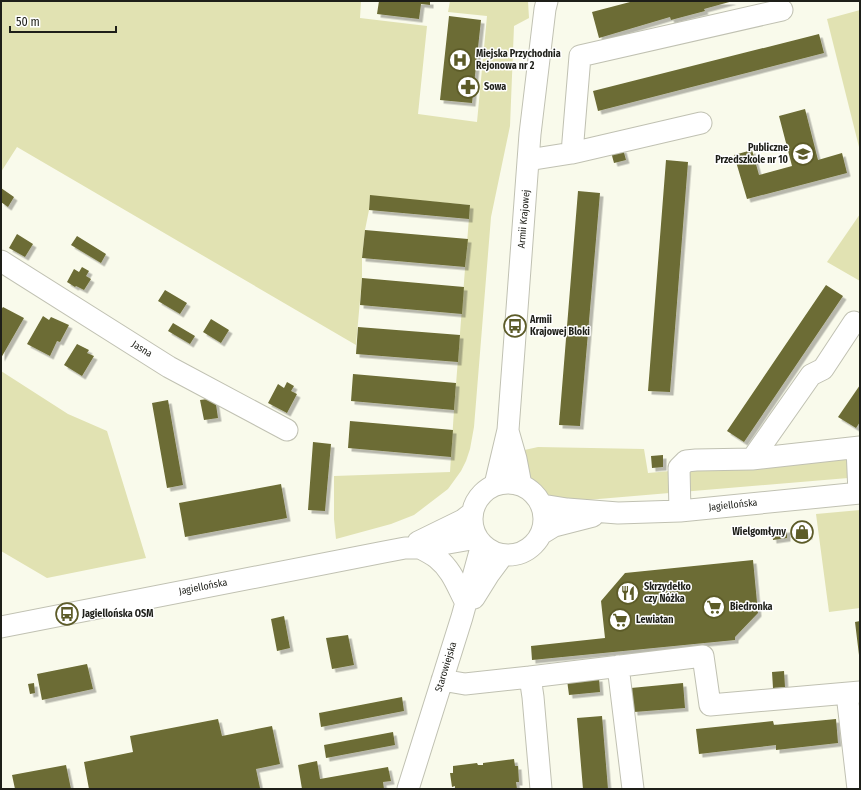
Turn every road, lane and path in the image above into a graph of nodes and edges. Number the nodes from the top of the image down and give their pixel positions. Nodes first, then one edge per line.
1 (545, 4) edge
2 (782, 10) dead end
3 (701, 123) dead end
4 (572, 153) junction
5 (528, 160) junction
6 (1, 261) edge
7 (854, 322) dead end
8 (286, 430) dead end
9 (508, 430) junction
10 (858, 448) edge
11 (752, 459) junction
12 (495, 485) junction
13 (521, 485) junction
14 (860, 493) edge
15 (542, 505) junction
16 (680, 511) junction
17 (606, 512) junction
18 (472, 513) junction
19 (541, 534) junction
20 (479, 541) junction
21 (413, 548) junction
22 (503, 555) junction
23 (464, 610) junction
24 (1, 627) edge
25 (618, 666) junction
26 (530, 677) junction
27 (442, 680) junction
28 (853, 693) edge
29 (408, 789) edge
30 (542, 789) edge
31 (633, 789) edge
32 (858, 789) edge

1 - 5 street, Armii Krajowej
2 - 4 street
3 - 4 street
4 - 5 street
5 - 9 street, Armii Krajowej
6 - 8 street, Jasna
7 - 11 street
9 - 12 street, Armii Krajowej
9 - 13 street, Armii Krajowej
10 - 11 street
10 - 14 street
11 - 16 street
12 - 13 street
12 - 18 street
13 - 15 street
14 - 16 street, Jagiellońska
15 - 17 street, Jagiellońska
15 - 19 street
16 - 17 street, Jagiellońska
17 - 19 street, Jagiellońska
18 - 20 street
18 - 21 street, Jagiellońska
19 - 22 street
20 - 21 street, Jagiellońska
20 - 22 street
20 - 23 street, Starowiejska
21 - 23 street
21 - 24 street, Jagiellońska
22 - 23 street
23 - 27 street, Starowiejska
25 - 26 street
25 - 28 street
25 - 31 street
26 - 27 street
26 - 30 street
27 - 29 street, Starowiejska
28 - 32 street

